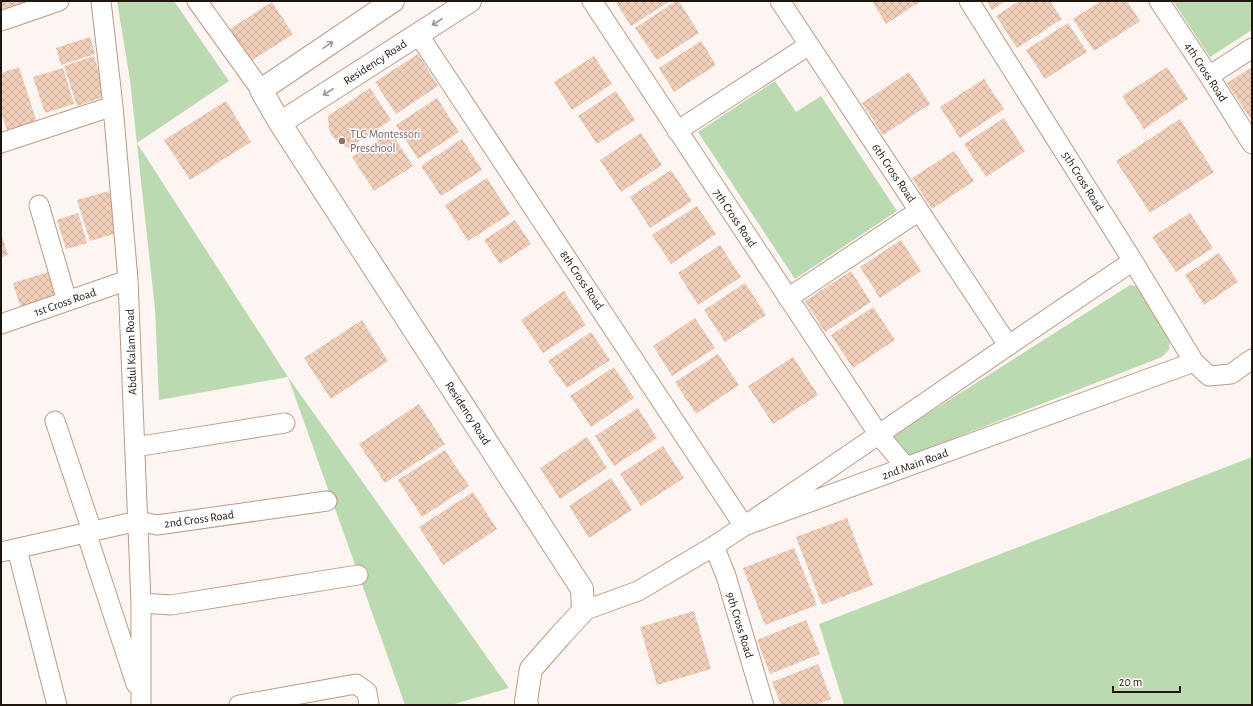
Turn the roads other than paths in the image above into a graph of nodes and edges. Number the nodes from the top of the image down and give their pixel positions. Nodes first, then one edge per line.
1 (59, 1) edge
2 (101, 1) edge
3 (197, 1) edge
4 (470, 1) edge
5 (592, 1) edge
6 (780, 1) edge
7 (969, 1) edge
8 (1159, 1) edge
9 (379, 5) edge
10 (1, 21) edge
11 (418, 34) junction
12 (809, 45) junction
13 (1252, 48) edge
14 (1209, 76) junction
15 (261, 90) junction
16 (113, 106) junction
17 (280, 122) junction
18 (677, 131) junction
19 (1, 143) edge
20 (1252, 144) edge
21 (39, 205) dead end
22 (919, 211) junction
23 (1133, 260) junction
24 (128, 280) junction
25 (788, 298) junction
26 (67, 301) junction
27 (1, 324) edge
28 (1008, 345) junction
29 (1252, 358) edge
30 (1194, 362) junction
31 (55, 421) dead end
32 (285, 423) dead end
33 (879, 435) junction
34 (135, 447) junction
35 (906, 467) junction
36 (327, 501) dead end
37 (138, 521) junction
38 (744, 526) junction
39 (89, 532) junction
40 (714, 546) junction
41 (9, 550) edge
42 (358, 575) dead end
43 (141, 603) junction
44 (583, 611) junction
45 (141, 703) edge
46 (247, 704) edge
47 (56, 705) edge
48 (369, 705) edge
49 (527, 705) edge
50 (764, 705) edge

1 - 10 street
2 - 16 street, Abdul Kalam Road
3 - 15 street
4 -> 11 street, Residency Road
5 - 18 street, 7th Cross Road
6 - 12 street, 6th Cross Road
7 - 23 street, 5th Cross Road
8 - 14 street, 4th Cross Road
15 -> 9 street
11 -> 17 street, Residency Road
11 - 38 street, 8th Cross Road
12 - 18 street
12 - 22 street, 6th Cross Road
13 - 14 street
14 - 20 street, 4th Cross Road
15 - 17 street, Residency Road
16 - 19 street
16 - 24 street, Abdul Kalam Road
17 - 44 street, Residency Road
18 - 25 street, 7th Cross Road
21 - 26 street
22 - 25 street
22 - 28 street, 6th Cross Road
23 - 28 street
23 - 30 street, 5th Cross Road
24 - 26 street, 1st Cross Road
24 - 34 street, Abdul Kalam Road
25 - 33 street, 7th Cross Road
26 - 27 street, 1st Cross Road
28 - 33 street
29 - 30 street
30 - 35 street, 2nd Main Road
31 - 39 street
32 - 34 street
33 - 35 street, 7th Cross Road
33 - 38 street
34 - 37 street, Abdul Kalam Road
35 - 38 street, 2nd Main Road
36 - 37 street, 2nd Cross Road
37 - 39 street, 2nd Cross Road
37 - 43 street, Abdul Kalam Road
38 - 40 street, 2nd Main Road
39 - 41 street, 2nd Cross Road
39 - 45 street
40 - 44 street, 2nd Main Road
40 - 50 street, 9th Cross Road
41 - 47 street
42 - 43 street
43 - 45 street, Abdul Kalam Road
44 - 49 street
46 - 48 street

